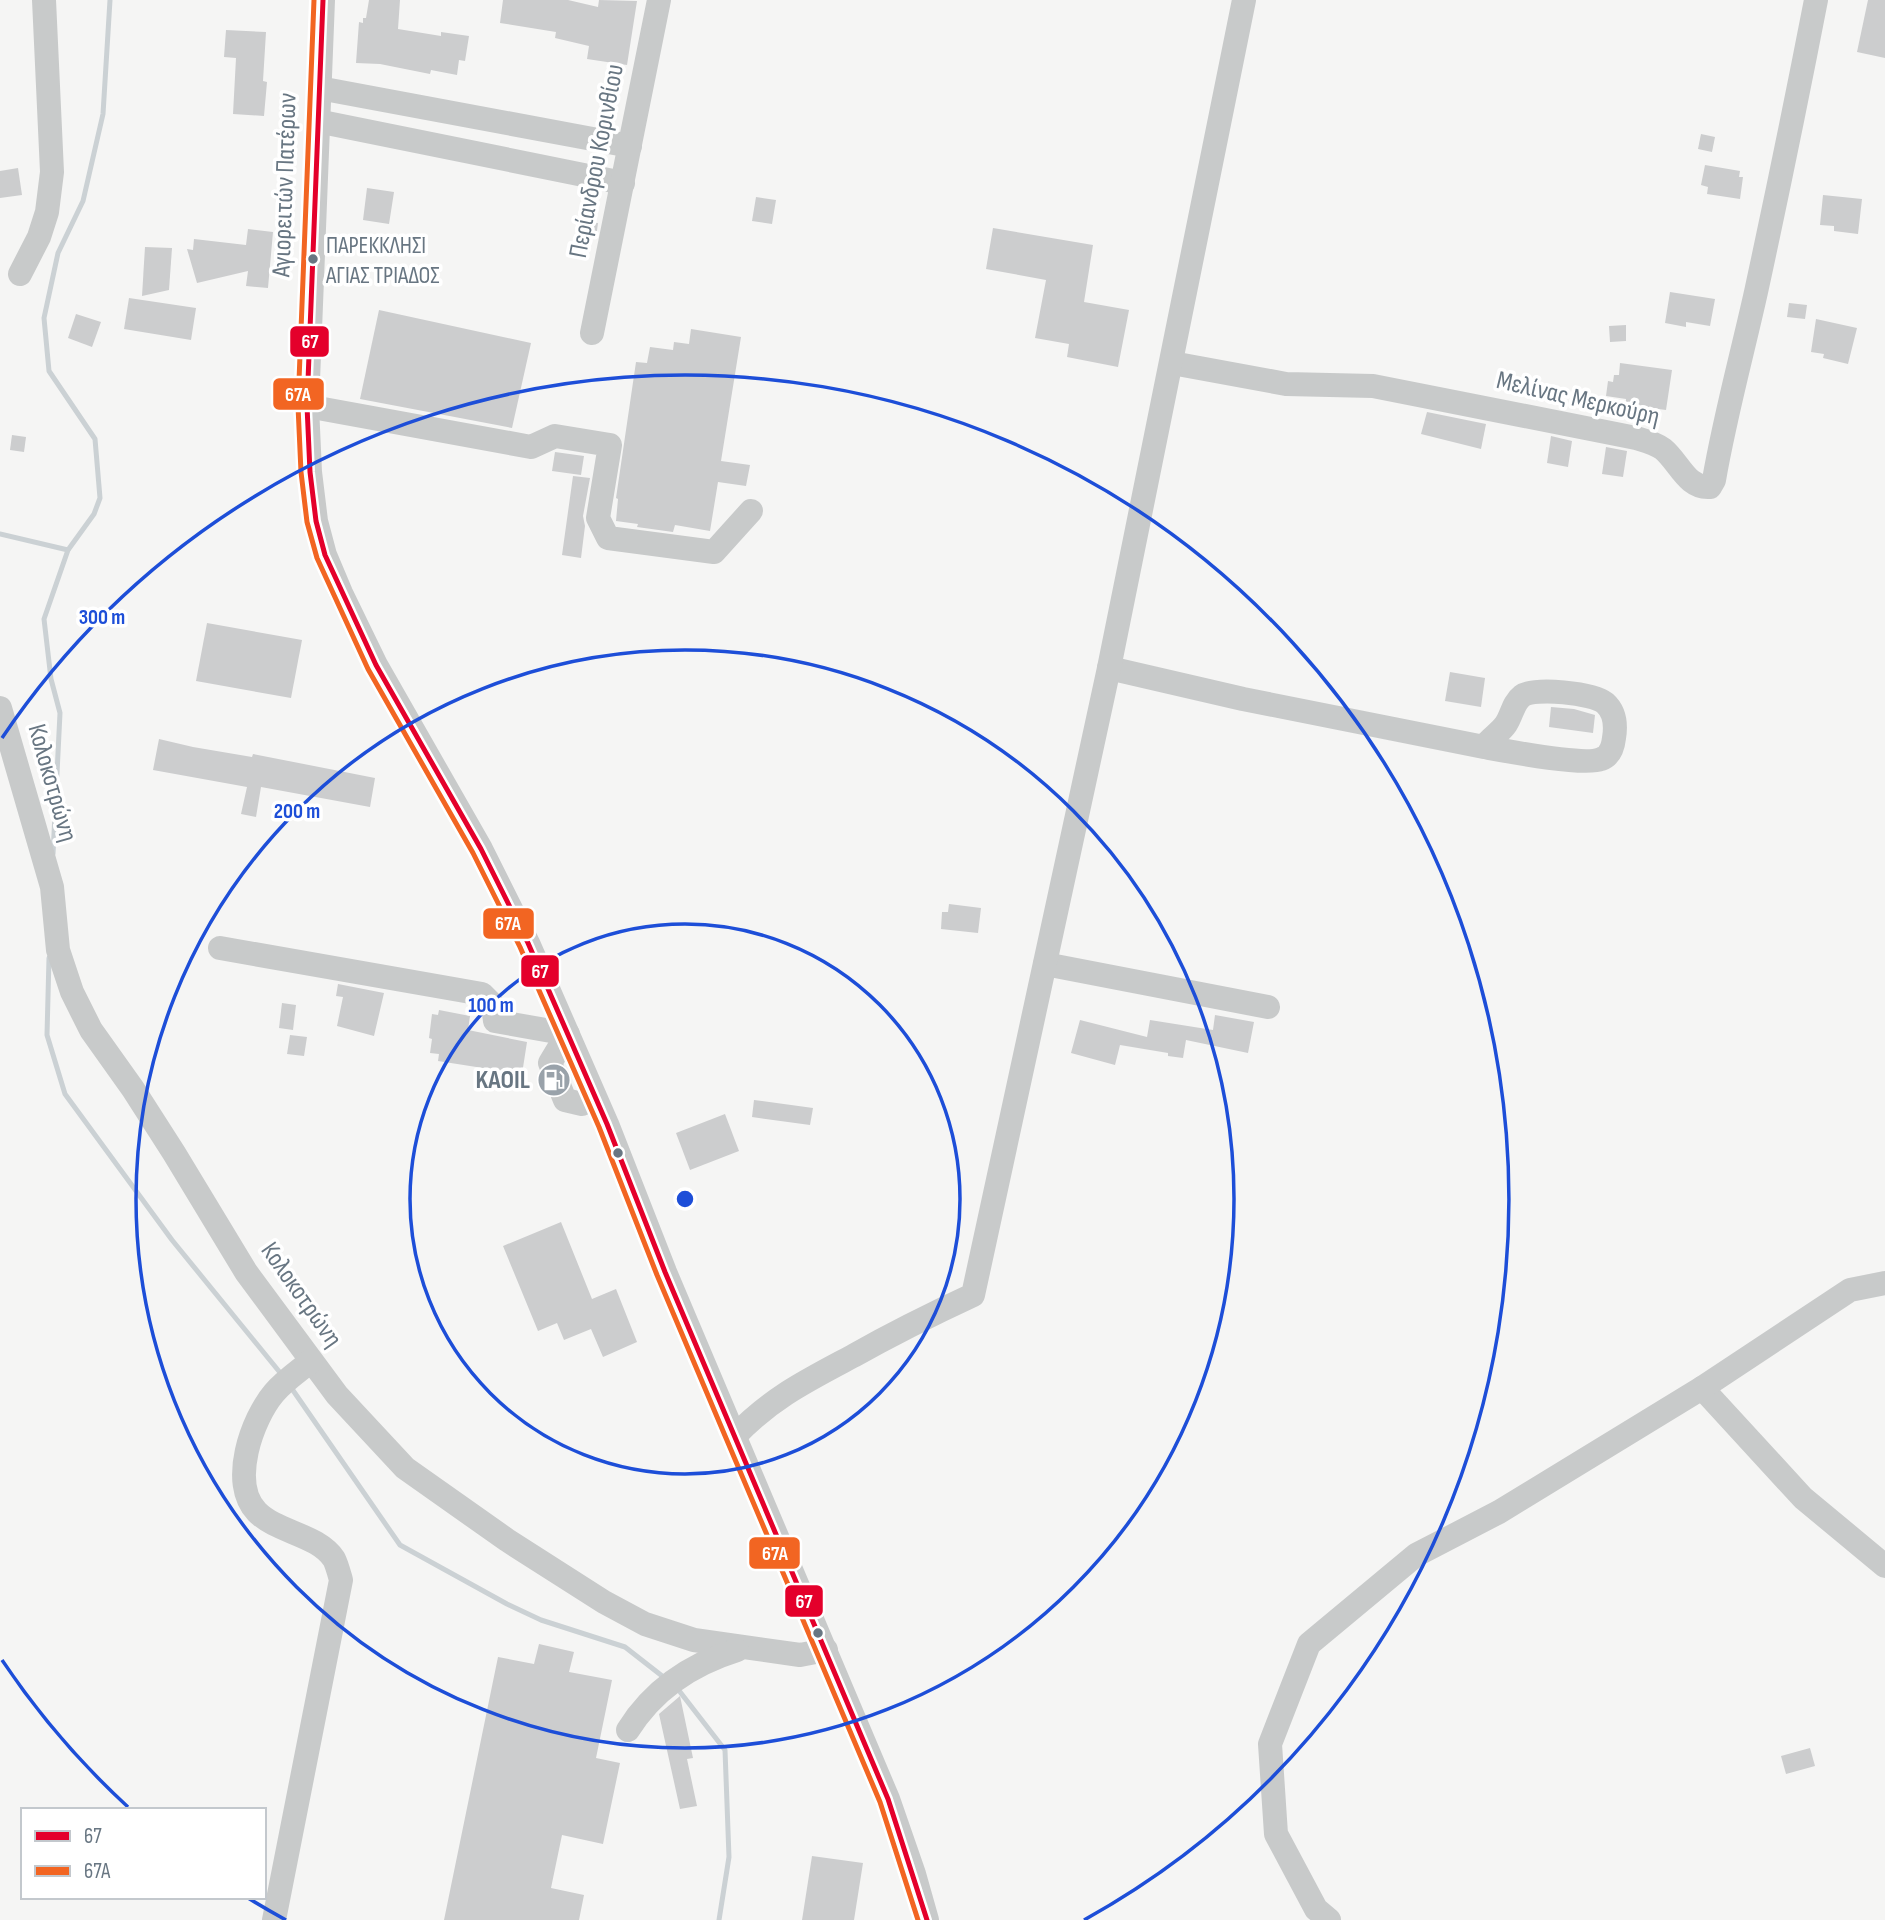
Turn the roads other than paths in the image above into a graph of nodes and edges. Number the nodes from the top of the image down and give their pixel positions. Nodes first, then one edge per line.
1 (44, 0) edge
2 (323, 0) edge
3 (659, 0) edge
4 (1244, 0) edge
5 (1816, 0) edge
6 (319, 88) junction
7 (317, 121) junction
8 (630, 146) junction
9 (623, 183) junction
10 (20, 274) dead end
11 (592, 333) dead end
12 (1172, 363) junction
13 (307, 406) junction
14 (751, 511) dead end
15 (1109, 668) junction
16 (0, 708) edge
17 (1485, 747) junction
18 (220, 948) dead end
19 (1045, 964) junction
20 (1268, 1007) dead end
21 (563, 1041) junction
22 (582, 1104) dead end
23 (1885, 1283) edge
24 (311, 1362) junction
25 (1702, 1388) junction
26 (734, 1437) junction
27 (1885, 1566) edge
28 (747, 1647) junction
29 (826, 1650) junction
30 (628, 1730) dead end
31 (274, 1920) edge
32 (927, 1920) edge
33 (1329, 1920) edge

1 - 10 street
2 - 6 street, Αγιορειτών Πατέρων
3 - 8 street, Περίανδρου Κορινθίου
4 - 12 street
5 - 12 street, Μελίνας Μερκούρη
6 - 7 street, Αγιορειτών Πατέρων
6 - 8 street
7 - 9 street
7 - 13 street, Αγιορειτών Πατέρων
8 - 9 street, Περίανδρου Κορινθίου
9 - 11 street, Περίανδρου Κορινθίου
12 - 15 street
13 - 14 street
13 - 21 street, Αγιορειτών Πατέρων
15 - 17 street
15 - 19 street
16 - 24 street, Κολοκοτρώνη
17 - 17 street
18 - 21 street
19 - 20 street
19 - 26 street
21 - 22 street
21 - 26 street, Αγιορειτών Πατέρων
23 - 25 street
24 - 28 street, Κολοκοτρώνη
24 - 31 street
25 - 27 street
25 - 33 street
26 - 29 street, Αγιορειτών Πατέρων
28 - 29 street, Κολοκοτρώνη
28 - 30 street
29 - 32 street, Αγιορειτών Πατέρων

